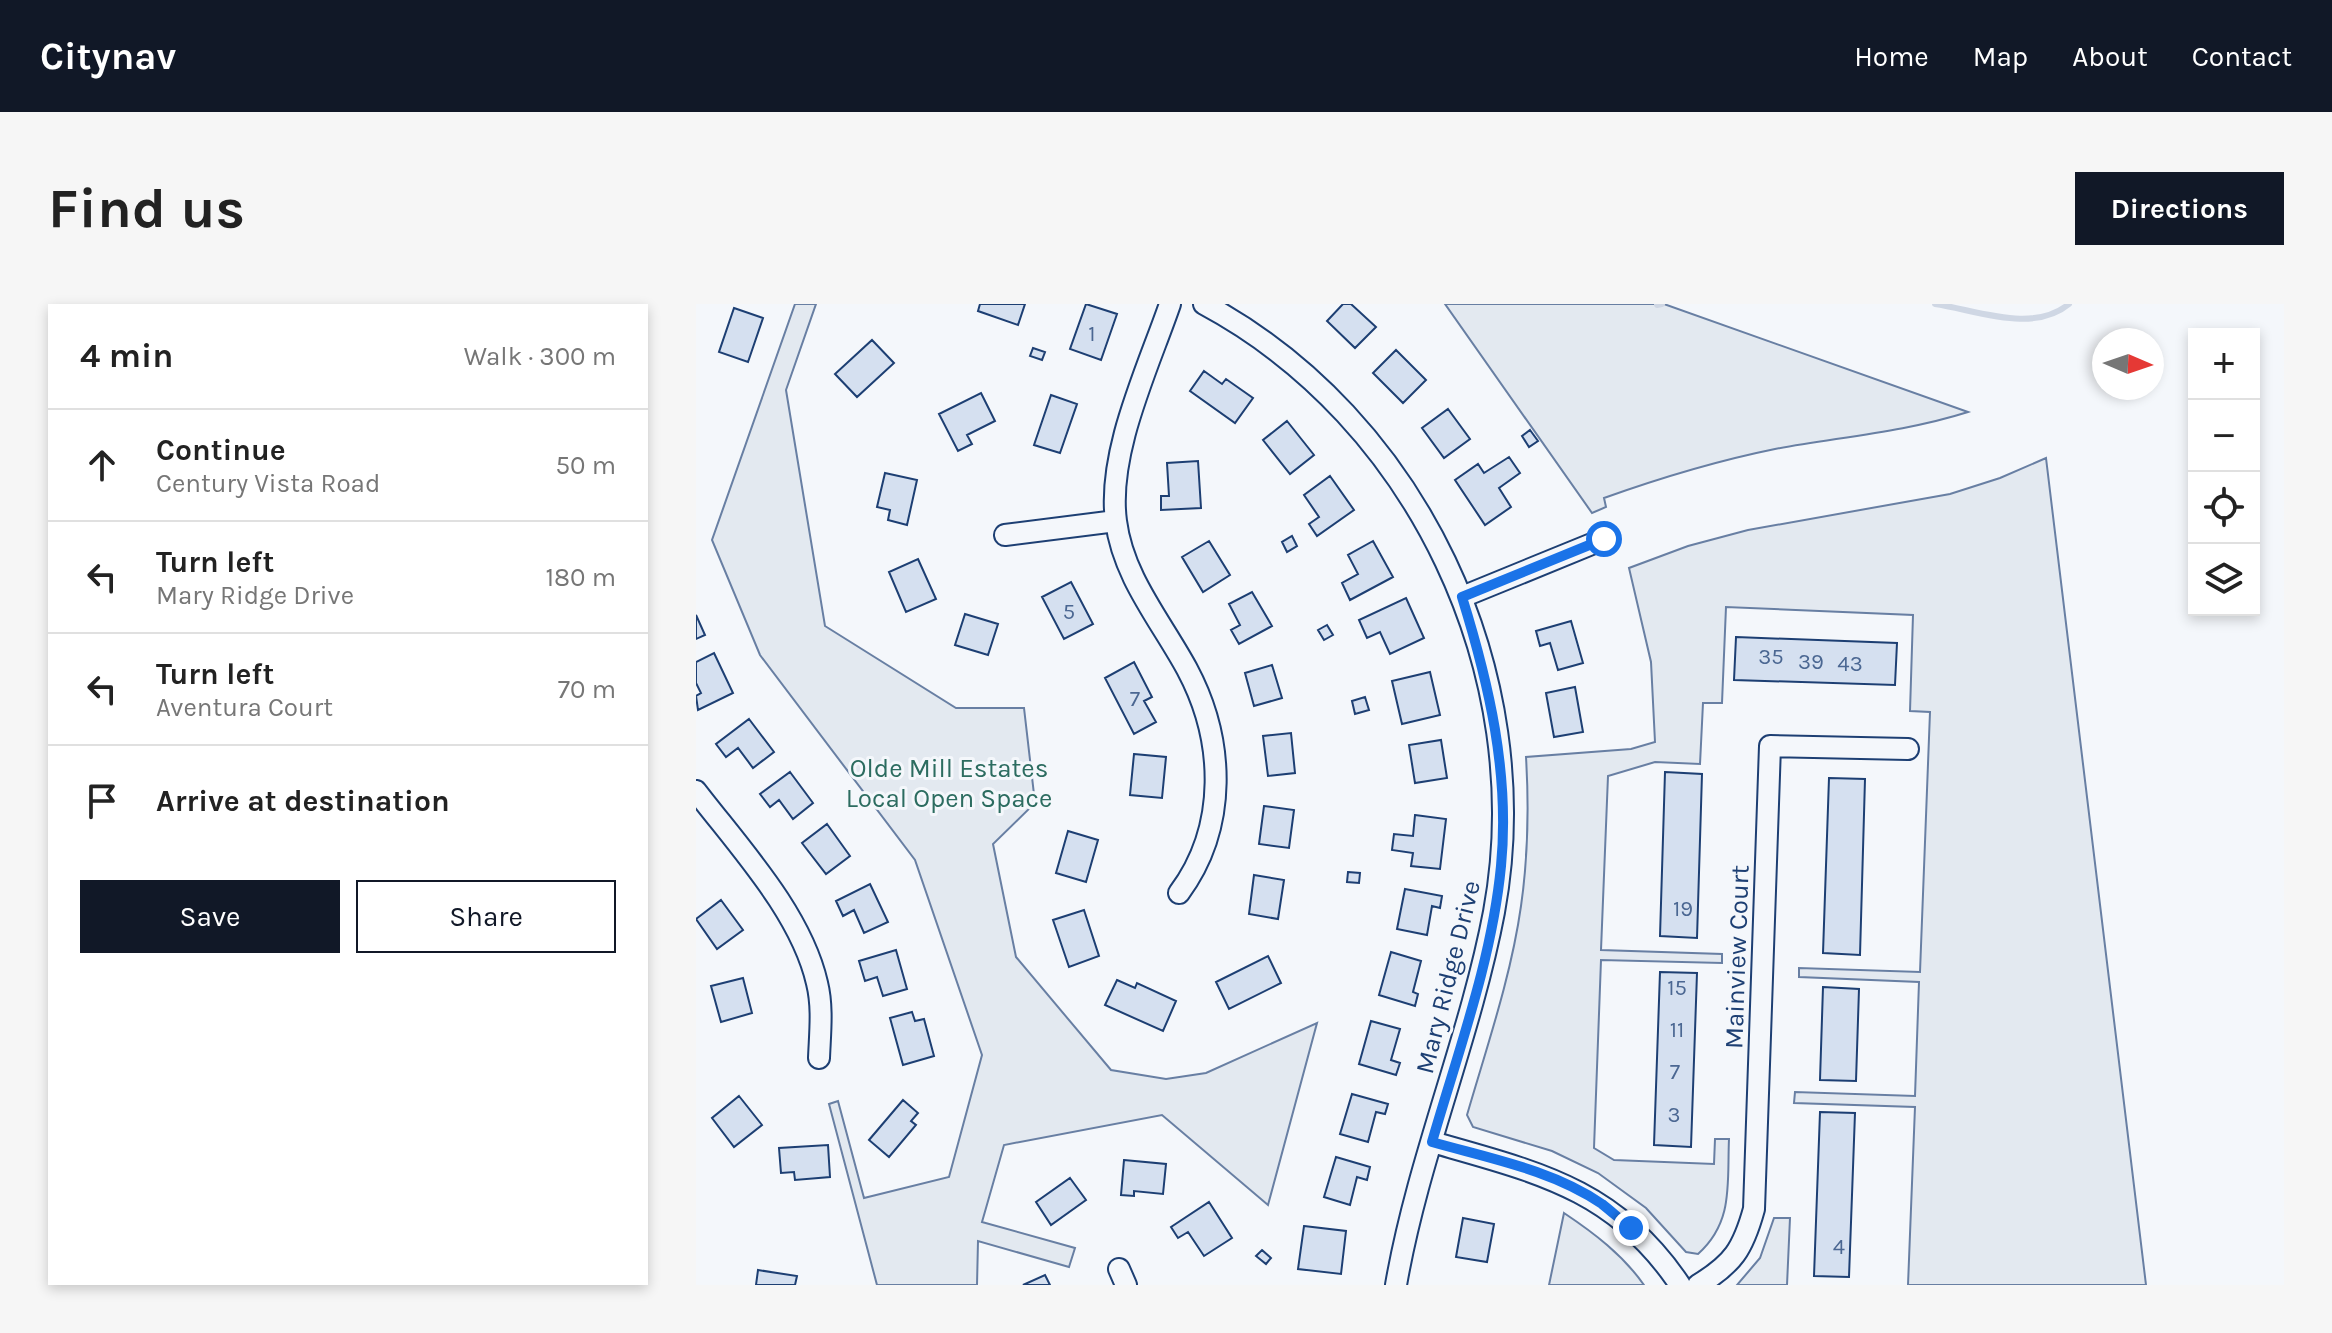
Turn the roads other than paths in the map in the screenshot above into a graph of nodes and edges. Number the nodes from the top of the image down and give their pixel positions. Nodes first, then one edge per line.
1 (1170, 304) edge
2 (1204, 304) edge
3 (1116, 521) junction
4 (1005, 535) dead end
5 (1604, 539) dead end
6 (1462, 597) junction
7 (1908, 749) dead end
8 (696, 791) edge
9 (1179, 893) dead end
10 (819, 1058) dead end
11 (1432, 1142) junction
12 (1396, 1285) edge
13 (1680, 1285) edge
14 (1698, 1285) edge

1 - 3 street
2 - 6 street, Mary Ridge Drive
3 - 4 street
3 - 9 street
5 - 6 street
6 - 11 street, Mary Ridge Drive
7 - 14 street, Mainview Court
8 - 10 street
11 - 12 street, Mary Ridge Drive
11 - 13 street

